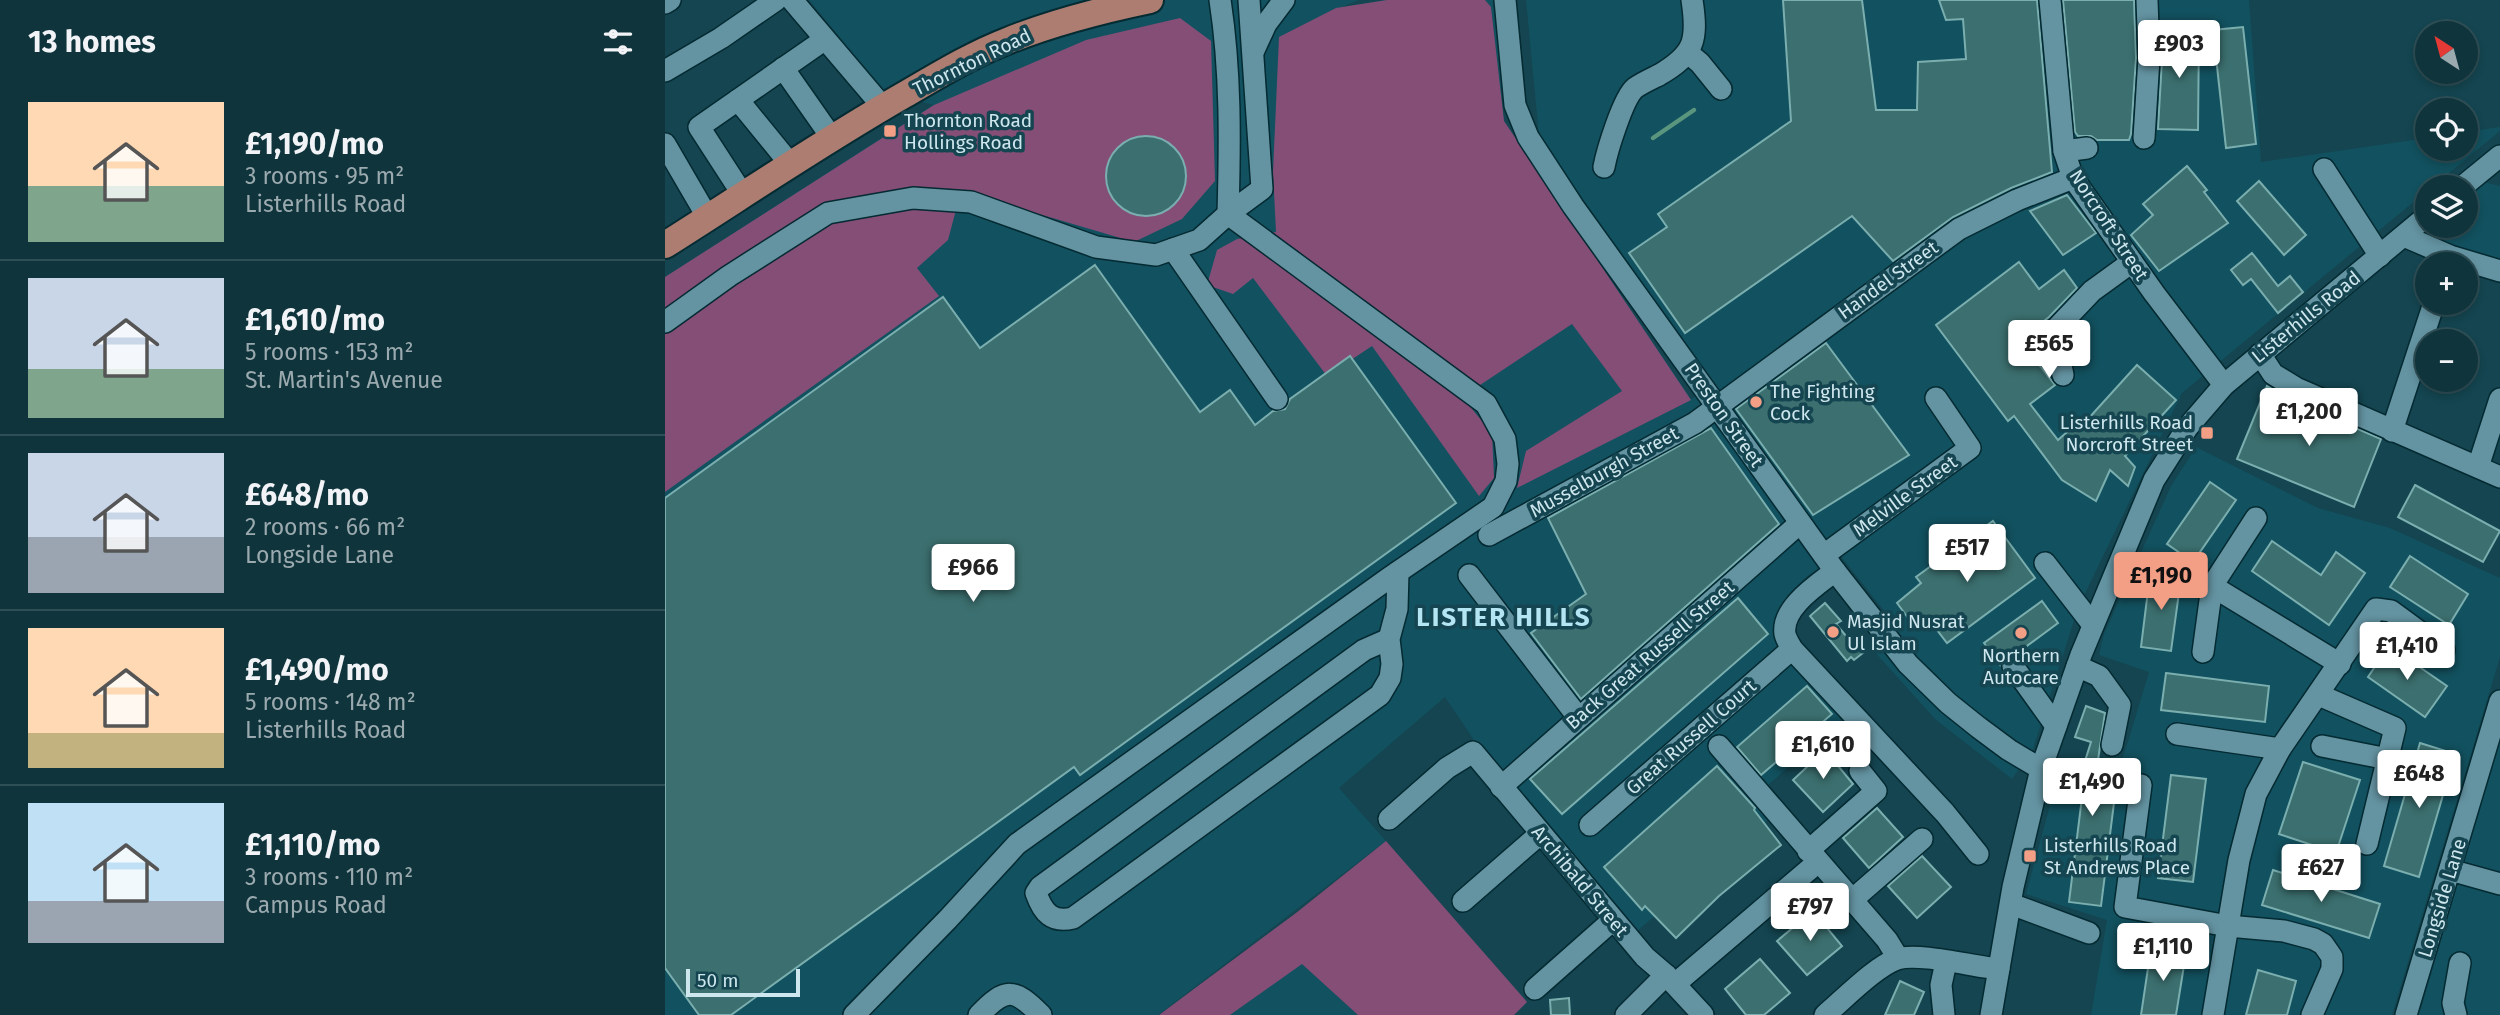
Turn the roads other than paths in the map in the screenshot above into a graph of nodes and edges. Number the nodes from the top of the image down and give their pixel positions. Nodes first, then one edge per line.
1 (670, 0) edge
2 (776, 0) edge
3 (792, 0) edge
4 (1150, 0) edge
5 (1220, 0) edge
6 (1249, 0) edge
7 (1284, 0) edge
8 (1505, 0) edge
9 (1692, 0) edge
10 (2050, 0) edge
11 (2147, 0) edge
12 (665, 3) edge
13 (1094, 6) edge
14 (824, 40) junction
15 (1253, 52) junction
16 (1688, 53) junction
17 (783, 68) junction
18 (665, 71) edge
19 (1229, 89) junction
20 (1721, 89) dead end
21 (1255, 90) junction
22 (738, 100) junction
23 (883, 107) junction
24 (832, 138) junction
25 (2144, 138) dead end
26 (665, 144) edge
27 (2087, 148) dead end
28 (2064, 151) junction
29 (2500, 156) edge
30 (791, 165) junction
31 (1604, 167) dead end
32 (2324, 169) dead end
33 (2477, 175) edge
34 (2073, 178) junction
35 (2500, 180) edge
36 (2478, 181) edge
37 (743, 195) junction
38 (1228, 214) junction
39 (708, 218) junction
40 (2415, 226) edge
41 (2404, 236) junction
42 (665, 246) edge
43 (1173, 249) junction
44 (2433, 252) edge
45 (2380, 256) junction
46 (2132, 262) junction
47 (2478, 266) edge
48 (2500, 271) edge
49 (2430, 315) edge
50 (665, 322) edge
51 (2260, 354) junction
52 (2063, 375) dead end
53 (2224, 385) junction
54 (1936, 398) dead end
55 (1277, 399) dead end
56 (2500, 399) edge
57 (1718, 408) junction
58 (2392, 431) junction
59 (2478, 467) junction
60 (2500, 477) edge
61 (2256, 519) dead end
62 (1800, 523) junction
63 (1489, 535) dead end
64 (1829, 563) junction
65 (2045, 564) dead end
66 (1398, 572) junction
67 (1469, 575) dead end
68 (2213, 586) junction
69 (2093, 625) junction
70 (1389, 639) junction
71 (1792, 649) junction
72 (2444, 650) dead end
73 (2203, 652) dead end
74 (2340, 664) junction
75 (2013, 666) dead end
76 (2077, 666) junction
77 (2319, 695) junction
78 (2500, 701) edge
79 (1578, 717) junction
80 (2056, 726) junction
81 (2177, 734) dead end
82 (1710, 736) junction
83 (2112, 746) dead end
84 (2322, 746) dead end
85 (2280, 749) junction
86 (2388, 759) junction
87 (2041, 769) junction
88 (1860, 771) dead end
89 (2141, 785) dead end
90 (1501, 787) junction
91 (1389, 819) dead end
92 (1590, 825) dead end
93 (1540, 834) junction
94 (1922, 839) dead end
95 (2367, 844) dead end
96 (1978, 854) dead end
97 (1813, 856) junction
98 (2451, 870) junction
99 (2500, 884) edge
100 (1851, 900) junction
101 (1463, 901) dead end
102 (2011, 904) junction
103 (1613, 920) junction
104 (2228, 926) junction
105 (2089, 933) dead end
106 (1898, 958) junction
107 (1946, 962) junction
108 (2460, 963) dead end
109 (1999, 970) junction
110 (1671, 979) junction
111 (1535, 989) dead end
112 (854, 1015) edge
113 (979, 1015) edge
114 (1041, 1015) edge
115 (1626, 1015) edge
116 (1703, 1015) edge
117 (1825, 1015) edge
118 (1944, 1015) edge
119 (1991, 1015) edge
120 (2213, 1015) edge
121 (2312, 1015) edge
122 (2406, 1015) edge
123 (2456, 1015) edge

1 - 12 street
2 - 18 street
3 - 14 street
4 - 13 main road, Thornton Road
5 - 19 street
6 - 15 street
7 - 15 street
8 - 57 street, Preston Street
9 - 16 street
10 - 28 street, Norcroft Street
11 - 25 street
13 - 23 main road, Thornton Road
14 - 17 street
14 - 23 street
15 - 21 street
16 - 20 street
16 - 31 street
17 - 22 street
17 - 24 street
19 - 21 street
19 - 38 street
21 - 38 street
22 - 30 street
22 - 37 street
23 - 24 main road, Thornton Road
24 - 30 main road, Thornton Road
26 - 39 street
27 - 28 street
28 - 34 street, Norcroft Street
29 - 33 street
30 - 37 main road, Thornton Road
32 - 45 street
34 - 46 street, Norcroft Street
34 - 57 street, Handel Street
35 - 36 street
37 - 39 main road, Thornton Road
38 - 43 street
38 - 66 street
39 - 42 main road, Thornton Road
40 - 41 street, Listerhills Road
41 - 44 street
41 - 45 street, Listerhills Road
43 - 50 street
43 - 55 street
45 - 51 street, Listerhills Road
46 - 52 street
46 - 53 street, Norcroft Street
47 - 48 street
49 - 58 street
51 - 53 street, Listerhills Road
51 - 58 street
53 - 69 street, Listerhills Road
54 - 64 street, Melville Street
56 - 59 street
57 - 62 street, Preston Street
57 - 63 street, Musselburgh Street
58 - 59 street
59 - 60 street
61 - 68 street
62 - 64 street, Preston Street
62 - 79 street, Back Great Russell Street
64 - 71 street
64 - 87 street, Preston Street
65 - 69 street
66 - 70 street
66 - 112 street
67 - 79 street
68 - 73 street
68 - 74 street
69 - 76 street, Listerhills Road
70 - 70 street
71 - 82 street, Great Russell Court
71 - 96 street
72 - 74 street
74 - 77 street
75 - 80 street
76 - 80 street, Listerhills Road
76 - 83 street
77 - 85 street
77 - 86 street
78 - 98 street, Longside Lane
79 - 90 street, Back Great Russell Street
80 - 87 street, Listerhills Road
81 - 85 street
82 - 92 street, Great Russell Court
82 - 97 street
84 - 86 street
85 - 104 street
86 - 95 street
87 - 102 street, Listerhills Road
88 - 97 street
89 - 104 street
90 - 91 street, Archibald Street
90 - 93 street, Archibald Street
93 - 101 street
93 - 103 street, Archibald Street
94 - 100 street
97 - 100 street
97 - 110 street
98 - 99 street
98 - 122 street, Longside Lane
100 - 106 street
102 - 105 street
102 - 109 street, Listerhills Road
103 - 110 street, Archibald Street
103 - 111 street
104 - 120 street
104 - 121 street
106 - 107 street
106 - 117 street
107 - 109 street
107 - 118 street
108 - 123 street
109 - 119 street, Listerhills Road
110 - 115 street
110 - 116 street, Archibald Street
113 - 114 street

